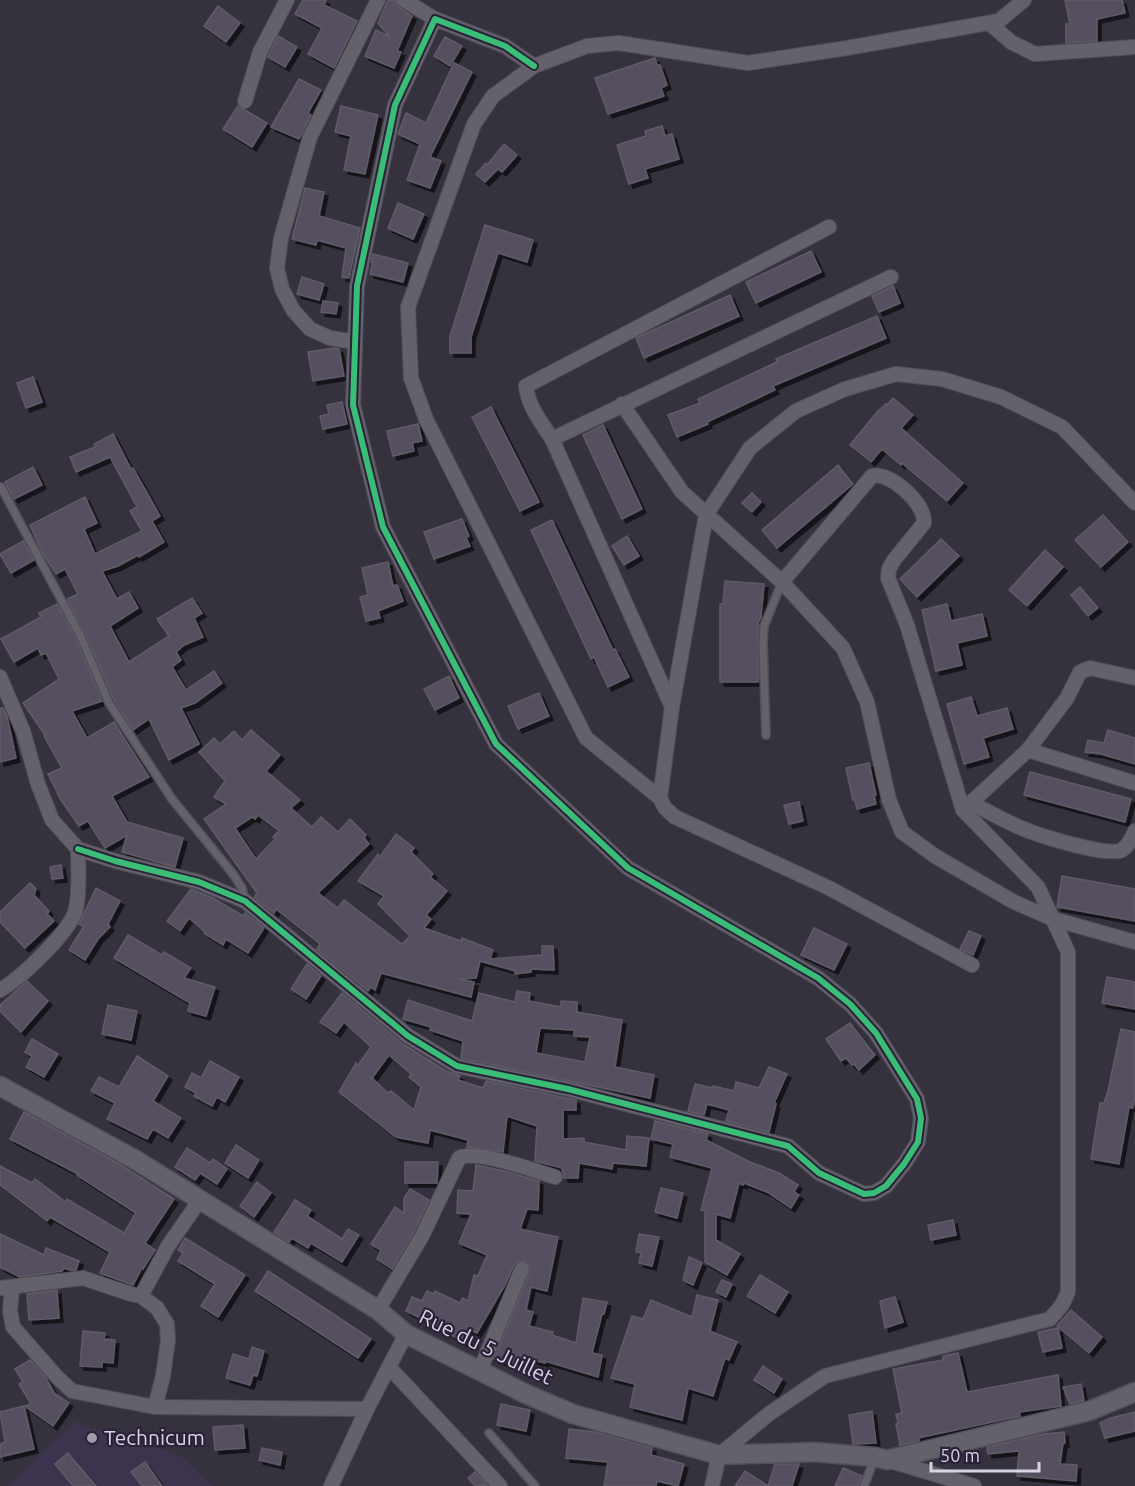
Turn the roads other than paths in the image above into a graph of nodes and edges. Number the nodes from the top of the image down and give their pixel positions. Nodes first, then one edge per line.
1 (287, 0) edge
2 (378, 0) edge
3 (404, 0) edge
4 (1024, 0) edge
5 (435, 19) junction
6 (989, 23) junction
7 (1135, 47) edge
8 (534, 66) junction
9 (245, 101) dead end
10 (829, 227) dead end
11 (891, 277) dead end
12 (355, 342) junction
13 (622, 404) junction
14 (552, 439) junction
15 (2, 487) dead end
16 (1135, 503) edge
17 (706, 515) junction
18 (782, 582) junction
19 (0, 677) edge
20 (1135, 678) edge
21 (672, 707) junction
22 (766, 735) dead end
23 (1028, 750) junction
24 (1135, 783) edge
25 (660, 798) junction
26 (967, 806) junction
27 (1135, 831) edge
28 (78, 849) junction
29 (245, 902) junction
30 (1053, 919) junction
31 (1135, 942) edge
32 (972, 965) dead end
33 (0, 990) edge
34 (0, 1086) edge
35 (555, 1177) dead end
36 (200, 1200) junction
37 (522, 1269) dead end
38 (6, 1287) edge
39 (141, 1296) junction
40 (378, 1310) junction
41 (406, 1334) junction
42 (389, 1367) junction
43 (480, 1370) junction
44 (1135, 1392) edge
45 (155, 1407) junction
46 (367, 1409) junction
47 (489, 1433) dead end
48 (719, 1455) junction
49 (881, 1459) junction
50 (331, 1486) edge
51 (500, 1486) edge
52 (535, 1486) edge
53 (712, 1486) edge
54 (864, 1486) edge
55 (974, 1486) edge

1 - 9 street
2 - 12 street
3 - 5 street
4 - 6 street
5 - 8 street
5 - 12 street
6 - 7 street
6 - 8 street
8 - 25 street
10 - 14 street
11 - 13 street
12 - 29 street
13 - 14 street
13 - 17 street
14 - 21 street
15 - 29 lane
16 - 17 street
17 - 18 street
17 - 21 street
18 - 22 lane
18 - 26 street
18 - 30 street
19 - 28 street
20 - 23 street
21 - 25 street
23 - 24 street
23 - 26 street
25 - 32 street
26 - 27 street
26 - 30 street
28 - 29 street
28 - 33 street
30 - 31 street
30 - 48 street
34 - 36 street, Rue du 5 Juillet
35 - 40 street
36 - 39 street
36 - 40 street, Rue du 5 Juillet
37 - 43 street
38 - 39 street
38 - 45 street
39 - 45 street
40 - 41 street, Rue du 5 Juillet
41 - 42 street
41 - 43 street, Rue du 5 Juillet
42 - 46 street
42 - 51 street
43 - 48 street, Rue du 5 Juillet
44 - 49 street
45 - 46 street
46 - 50 street
47 - 52 lane
48 - 49 street, Rue du 5 Juillet
48 - 53 street
49 - 54 lane
49 - 55 street, Rue du 5 Juillet

